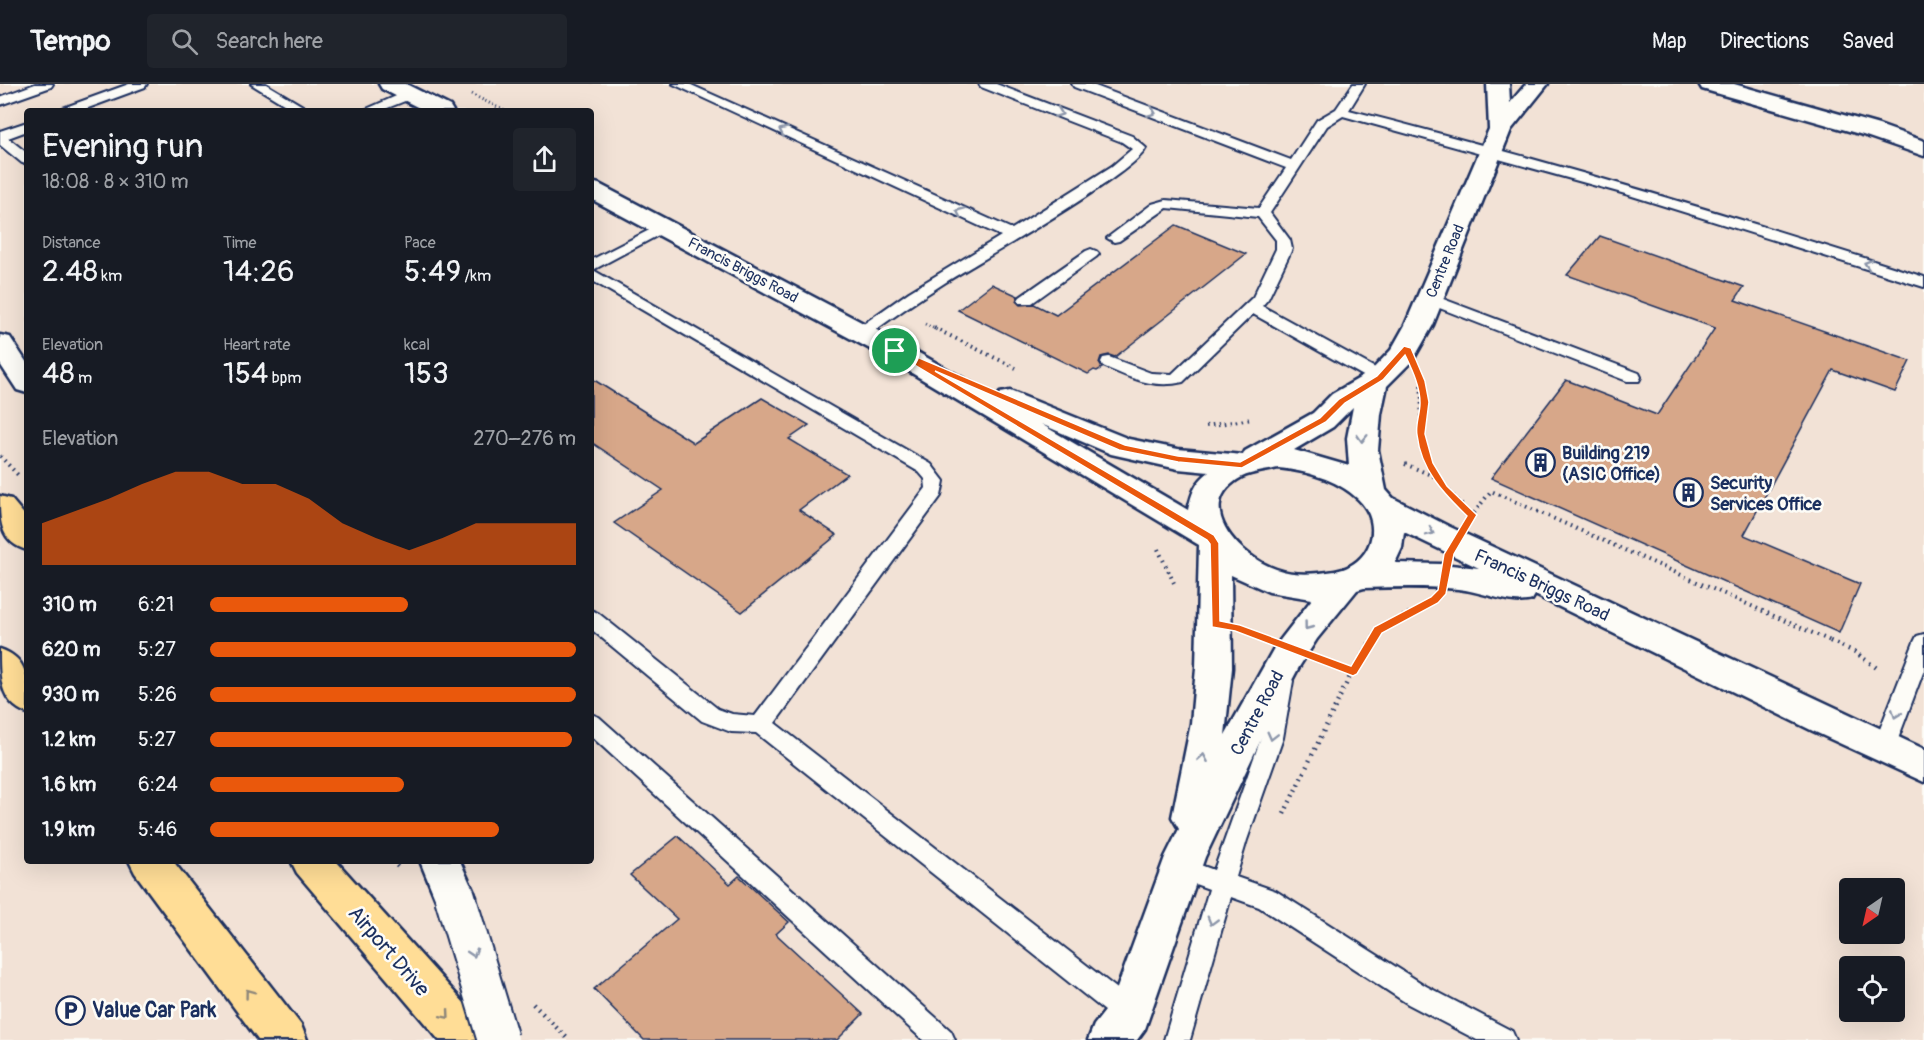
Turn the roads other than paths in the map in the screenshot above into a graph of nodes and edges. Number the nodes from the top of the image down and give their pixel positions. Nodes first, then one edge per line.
1 (47, 84) edge
2 (141, 84) edge
3 (257, 84) edge
4 (390, 84) edge
5 (679, 84) edge
6 (985, 84) edge
7 (1078, 84) edge
8 (1359, 84) edge
9 (1498, 84) edge
10 (1538, 84) edge
11 (1710, 84) edge
12 (1722, 84) edge
13 (1745, 92) junction
14 (410, 94) junction
15 (0, 101) edge
16 (76, 108) edge
17 (299, 108) edge
18 (376, 108) edge
19 (436, 108) edge
20 (1341, 112) junction
21 (24, 127) edge
22 (1872, 130) junction
23 (0, 137) edge
24 (1495, 140) junction
25 (1924, 142) edge
26 (1924, 149) edge
27 (24, 157) edge
28 (1294, 166) junction
29 (594, 191) edge
30 (1263, 213) junction
31 (663, 227) junction
32 (1014, 236) junction
33 (1114, 238) dead end
34 (1091, 254) dead end
35 (594, 264) edge
36 (594, 276) edge
37 (1924, 282) edge
38 (1430, 299) junction
39 (1026, 300) dead end
40 (1252, 307) junction
41 (861, 333) junction
42 (0, 343) edge
43 (895, 351) junction
44 (0, 359) edge
45 (1109, 362) dead end
46 (1633, 377) dead end
47 (24, 380) edge
48 (1377, 380) junction
49 (24, 382) edge
50 (1246, 463) junction
51 (1375, 499) junction
52 (0, 507) edge
53 (24, 535) edge
54 (1212, 540) junction
55 (1353, 579) junction
56 (594, 620) edge
57 (1924, 642) edge
58 (1674, 649) junction
59 (1290, 653) junction
60 (0, 663) edge
61 (24, 695) edge
62 (761, 725) junction
63 (594, 726) edge
64 (1884, 747) junction
65 (1924, 765) edge
66 (1183, 863) junction
67 (151, 864) edge
68 (314, 864) edge
69 (441, 864) edge
70 (1222, 883) junction
71 (1121, 1028) edge
72 (285, 1040) edge
73 (468, 1040) edge
74 (498, 1040) edge
75 (942, 1040) edge
76 (1177, 1040) edge
77 (1503, 1040) edge

1 - 15 lane
2 - 16 lane
3 - 17 lane
4 - 14 street
32 -> 5 lane
6 -> 32 lane
7 -> 28 lane
8 - 20 lane
9 - 24 street, Centre Road
10 - 24 street, Centre Road
11 - 13 street
12 - 13 street
13 - 22 street
14 - 18 lane
14 - 19 street
20 - 24 lane
20 - 28 lane
21 - 23 lane
22 - 25 street
22 - 26 street
23 - 27 lane
37 -> 24 lane
24 - 38 street, Centre Road
28 - 30 lane
29 - 31 street, Francis Briggs Road
30 - 33 lane
30 - 40 lane
31 - 35 lane
31 - 41 street, Francis Briggs Road
32 - 41 lane
34 - 39 lane
36 - 62 lane
38 - 46 lane
38 - 48 street, Centre Road
40 - 45 lane
40 - 48 lane
41 - 43 street, Francis Briggs Road
42 - 47 street
43 - 50 street, Francis Briggs Road
43 - 54 street, Francis Briggs Road
44 - 49 street
48 - 50 street, Centre Road
48 -> 51 street, Centre Road
50 - 51 street
50 - 54 street
51 - 55 street
51 -> 58 street, Francis Briggs Road
52 - 53 main road
54 - 55 street
66 -> 54 street, Centre Road
55 - 58 street, Francis Briggs Road
55 -> 59 street, Centre Road
56 - 62 lane
57 -> 64 lane
58 - 64 street, Francis Briggs Road
59 - 66 street, Centre Road
59 -> 70 lane
60 - 61 main road
62 - 71 lane
63 - 75 lane
64 - 65 street, Francis Briggs Road
66 - 70 lane
66 - 71 street, Centre Road
72 -> 67 main road
68 -> 73 main road, Airport Drive
69 -> 74 street, bridge
70 -> 76 lane
70 - 77 lane

